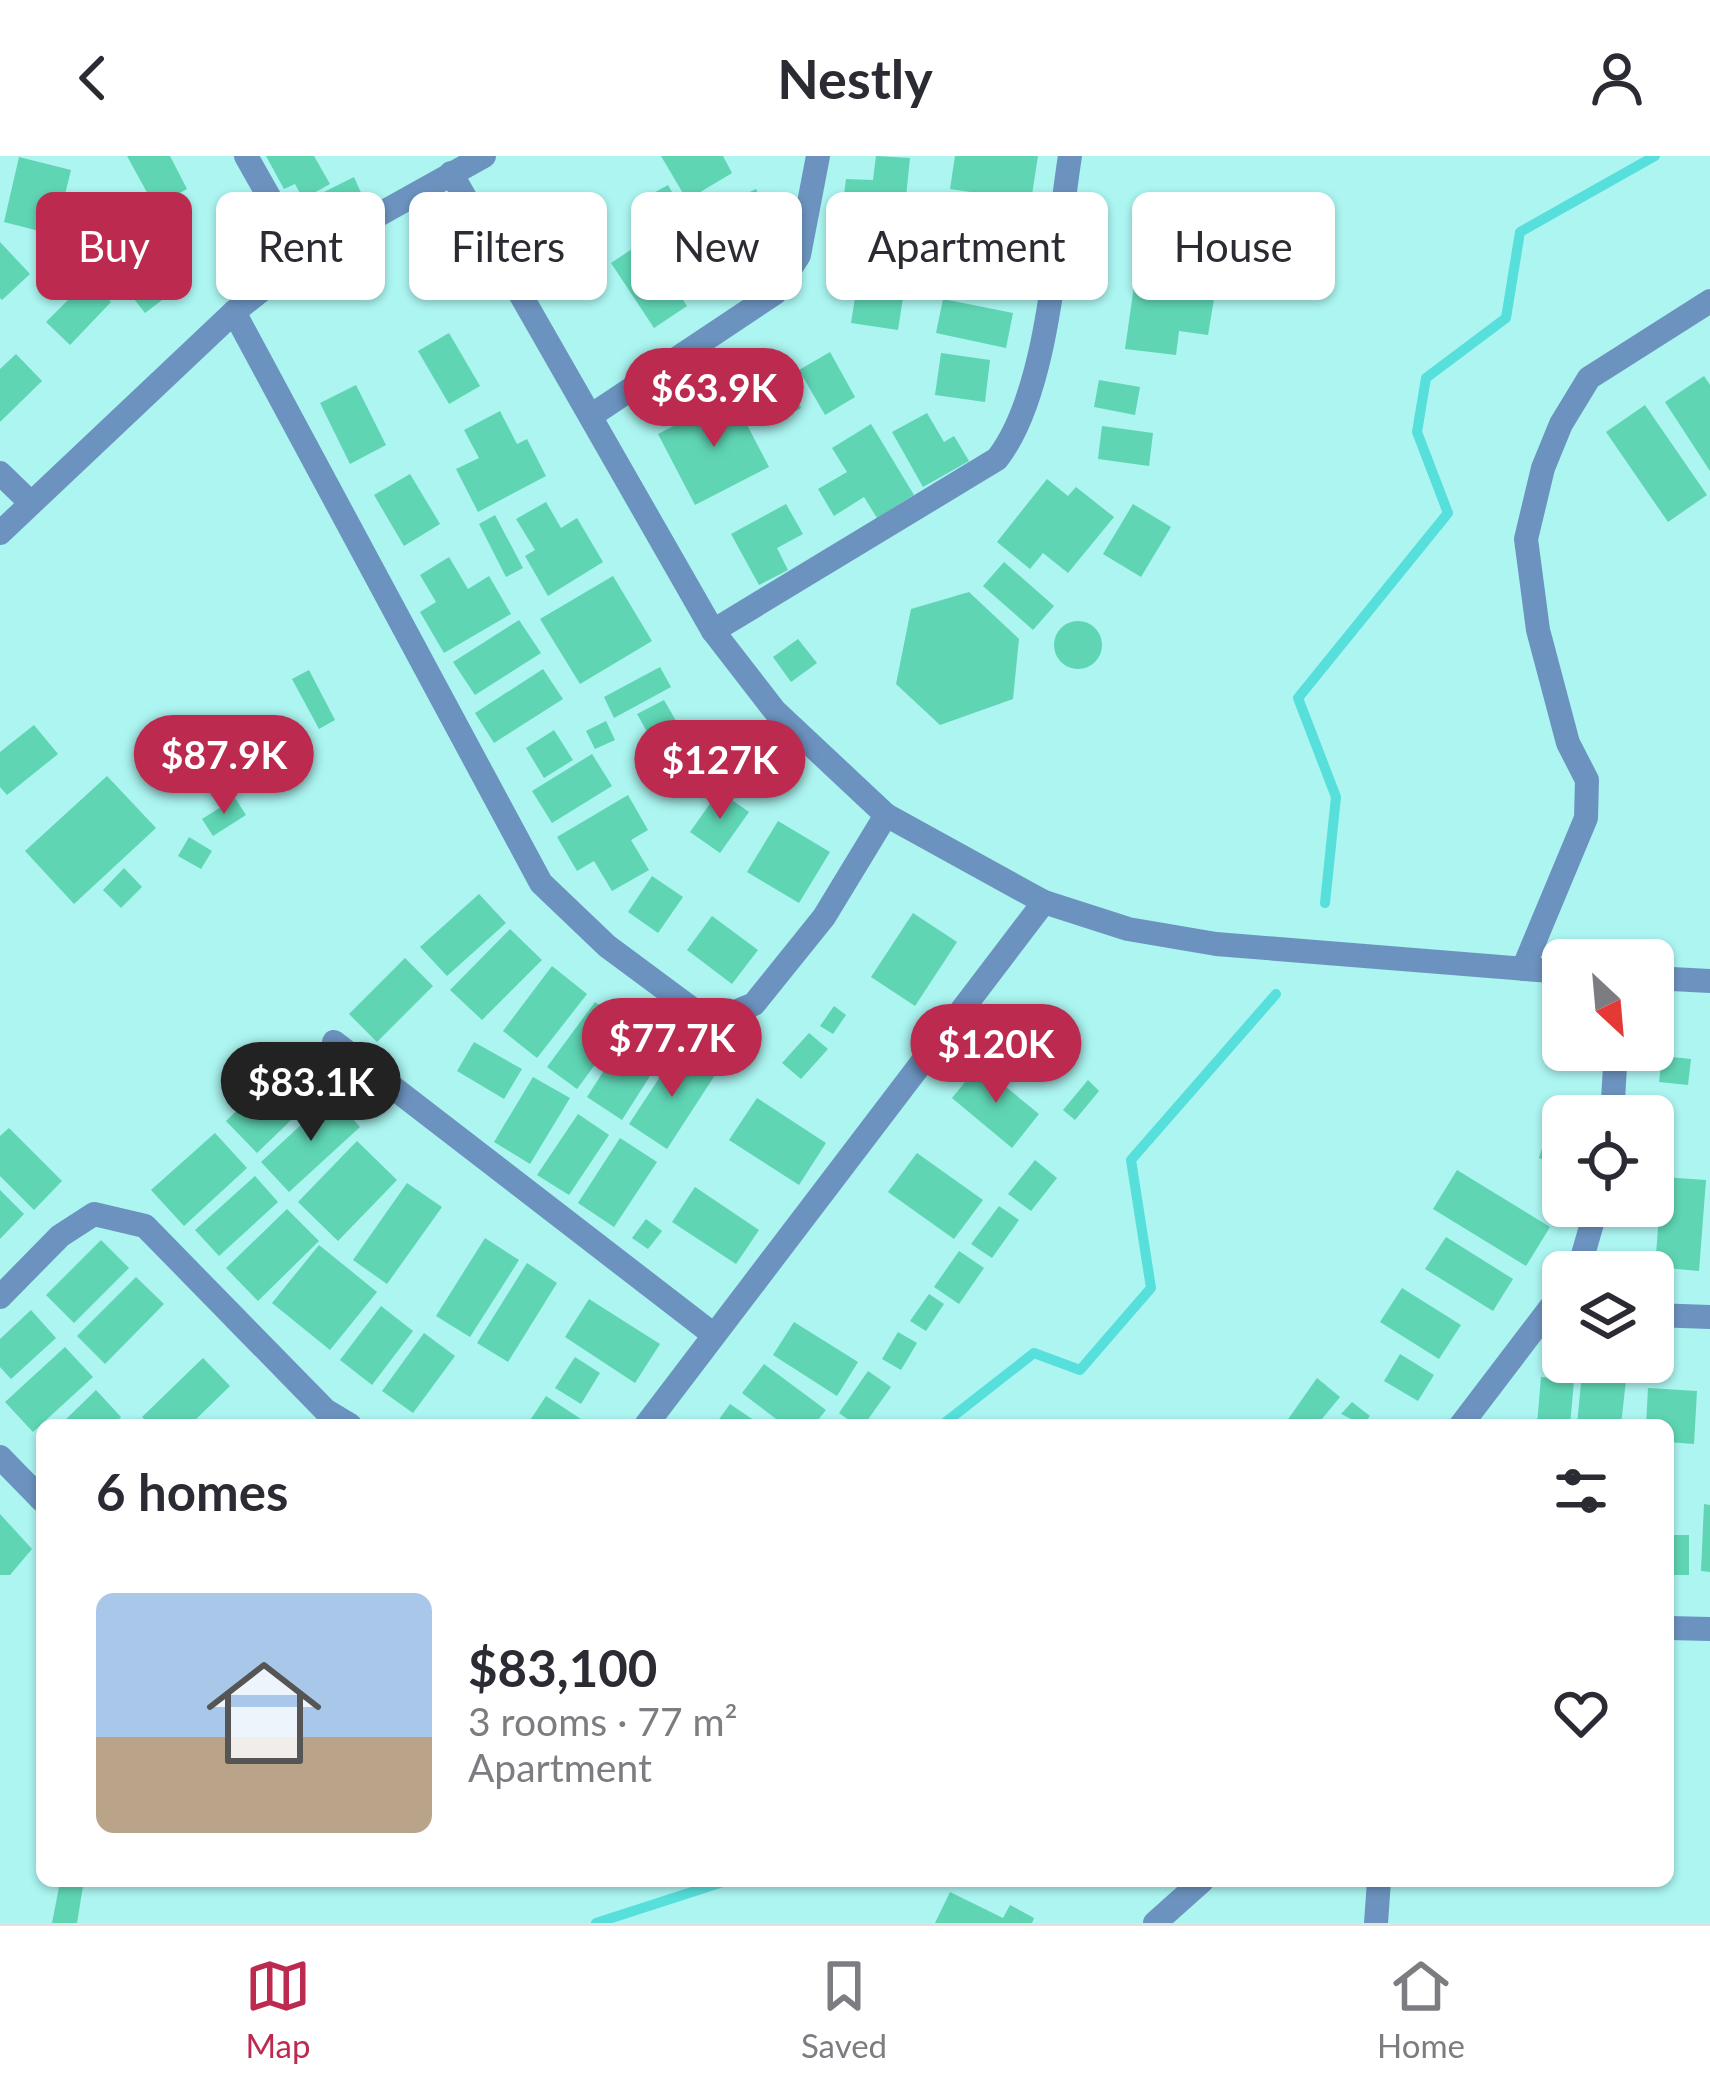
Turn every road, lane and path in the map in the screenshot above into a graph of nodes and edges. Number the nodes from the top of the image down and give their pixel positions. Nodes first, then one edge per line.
1 (246, 156) edge
2 (484, 156) edge
3 (818, 156) edge
4 (1070, 156) edge
5 (451, 173) junction
6 (266, 192) edge
7 (385, 210) edge
8 (249, 300) edge
9 (1710, 301) edge
10 (234, 312) junction
11 (592, 415) junction
12 (0, 473) edge
13 (32, 503) junction
14 (0, 533) edge
15 (713, 631) junction
16 (886, 814) junction
17 (1044, 902) junction
18 (1523, 969) junction
19 (1542, 970) edge
20 (1674, 979) edge
21 (1710, 981) edge
22 (334, 1042) dead end
23 (0, 1297) edge
24 (1674, 1316) edge
25 (1710, 1317) edge
26 (1542, 1318) edge
27 (714, 1335) junction
28 (339, 1419) edge
29 (651, 1419) edge
30 (1465, 1419) edge
31 (0, 1456) edge
32 (36, 1494) edge
33 (1674, 1628) edge
34 (1710, 1629) edge
35 (1195, 1887) edge
36 (1379, 1887) edge
37 (1155, 1923) edge
38 (1376, 1923) edge

1 - 6 street
2 - 5 street
3 - 11 street
4 - 15 street
5 - 7 street
5 - 11 street
8 - 10 street
9 - 18 street
10 - 13 street
10 - 16 street
11 - 15 street
12 - 13 street
13 - 14 street
15 - 16 street
16 - 17 street
17 - 18 street
17 - 27 street
18 - 19 street
20 - 21 street
22 - 27 street
23 - 28 street
24 - 25 street
26 - 30 street
27 - 29 street
31 - 32 street
33 - 34 street
35 - 37 street
36 - 38 street

